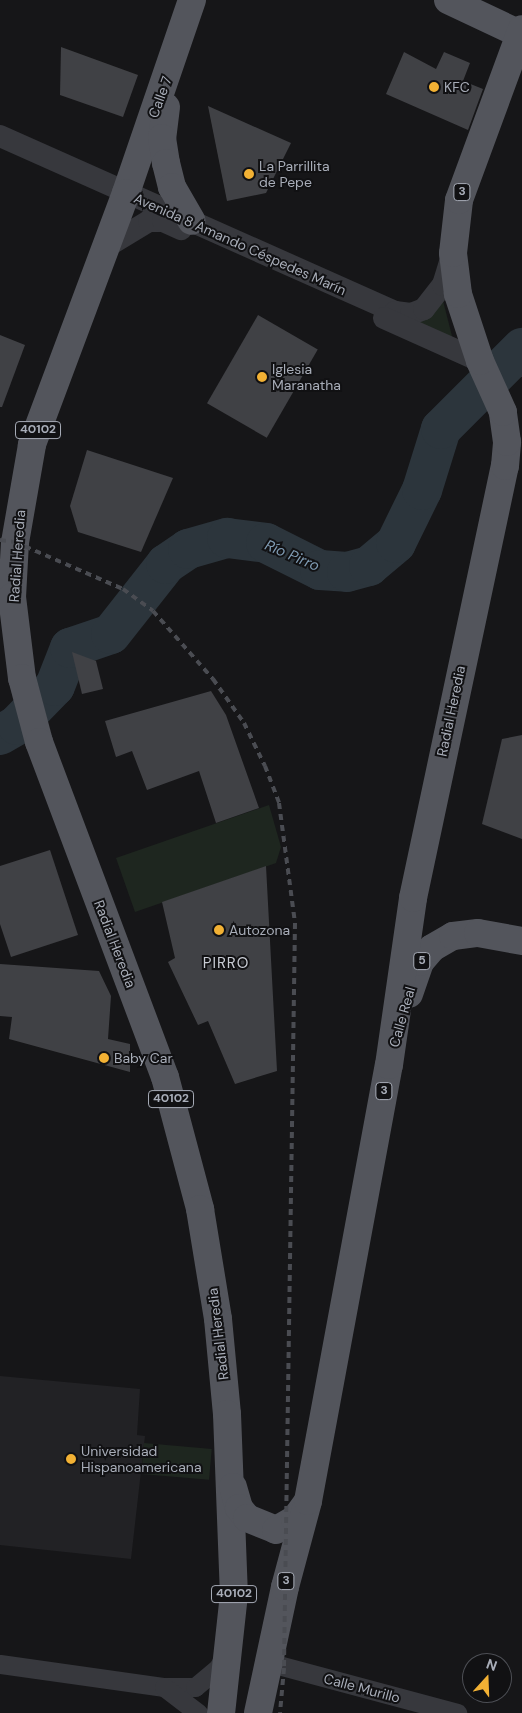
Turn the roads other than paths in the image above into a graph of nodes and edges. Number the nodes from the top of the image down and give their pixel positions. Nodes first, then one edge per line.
1 (192, 0) edge
2 (448, 0) edge
3 (521, 31) edge
4 (170, 68) junction
5 (0, 136) edge
6 (126, 193) junction
7 (192, 221) junction
8 (106, 247) junction
9 (453, 253) junction
10 (481, 364) junction
11 (515, 444) edge
12 (522, 941) edge
13 (389, 1065) junction
14 (229, 1473) junction
15 (308, 1501) junction
16 (230, 1644) junction
17 (267, 1662) junction
18 (0, 1664) edge
19 (164, 1687) junction
20 (198, 1713) edge
21 (221, 1713) edge
22 (230, 1713) edge
23 (258, 1713) edge
24 (457, 1713) edge

1 - 4 main road, Calle 7
2 - 3 main road, 3
3 - 9 main road, 3
4 - 6 main road, Calle 7
4 - 7 main road
5 - 6 street, Avenida 8 Amando Céspedes Marín
6 - 7 street, Avenida 8 Amando Céspedes Marín
6 - 8 main road, Radial Heredia / 40102
7 - 9 street, Avenida 8 Amando Céspedes Marín
8 - 10 street, Avenida 8 Amando Céspedes Marín
8 - 14 main road, Radial Heredia / 40102
9 - 10 main road, 3
10 - 11 main road, Radial Heredia / 3
11 - 13 main road, Radial Heredia / 3
12 - 13 main road, Calle Real / 5
13 - 15 main road, Radial Heredia / 3
14 - 15 main road
14 - 16 main road, Radial Heredia / 40102
15 - 17 main road, Radial Heredia / 3
16 - 19 street
16 - 21 main road, Radial Heredia / 40102
16 - 22 main road
17 - 23 main road, Radial Heredia / 3
17 - 24 street, Calle Murillo
18 - 19 street
19 - 20 street

